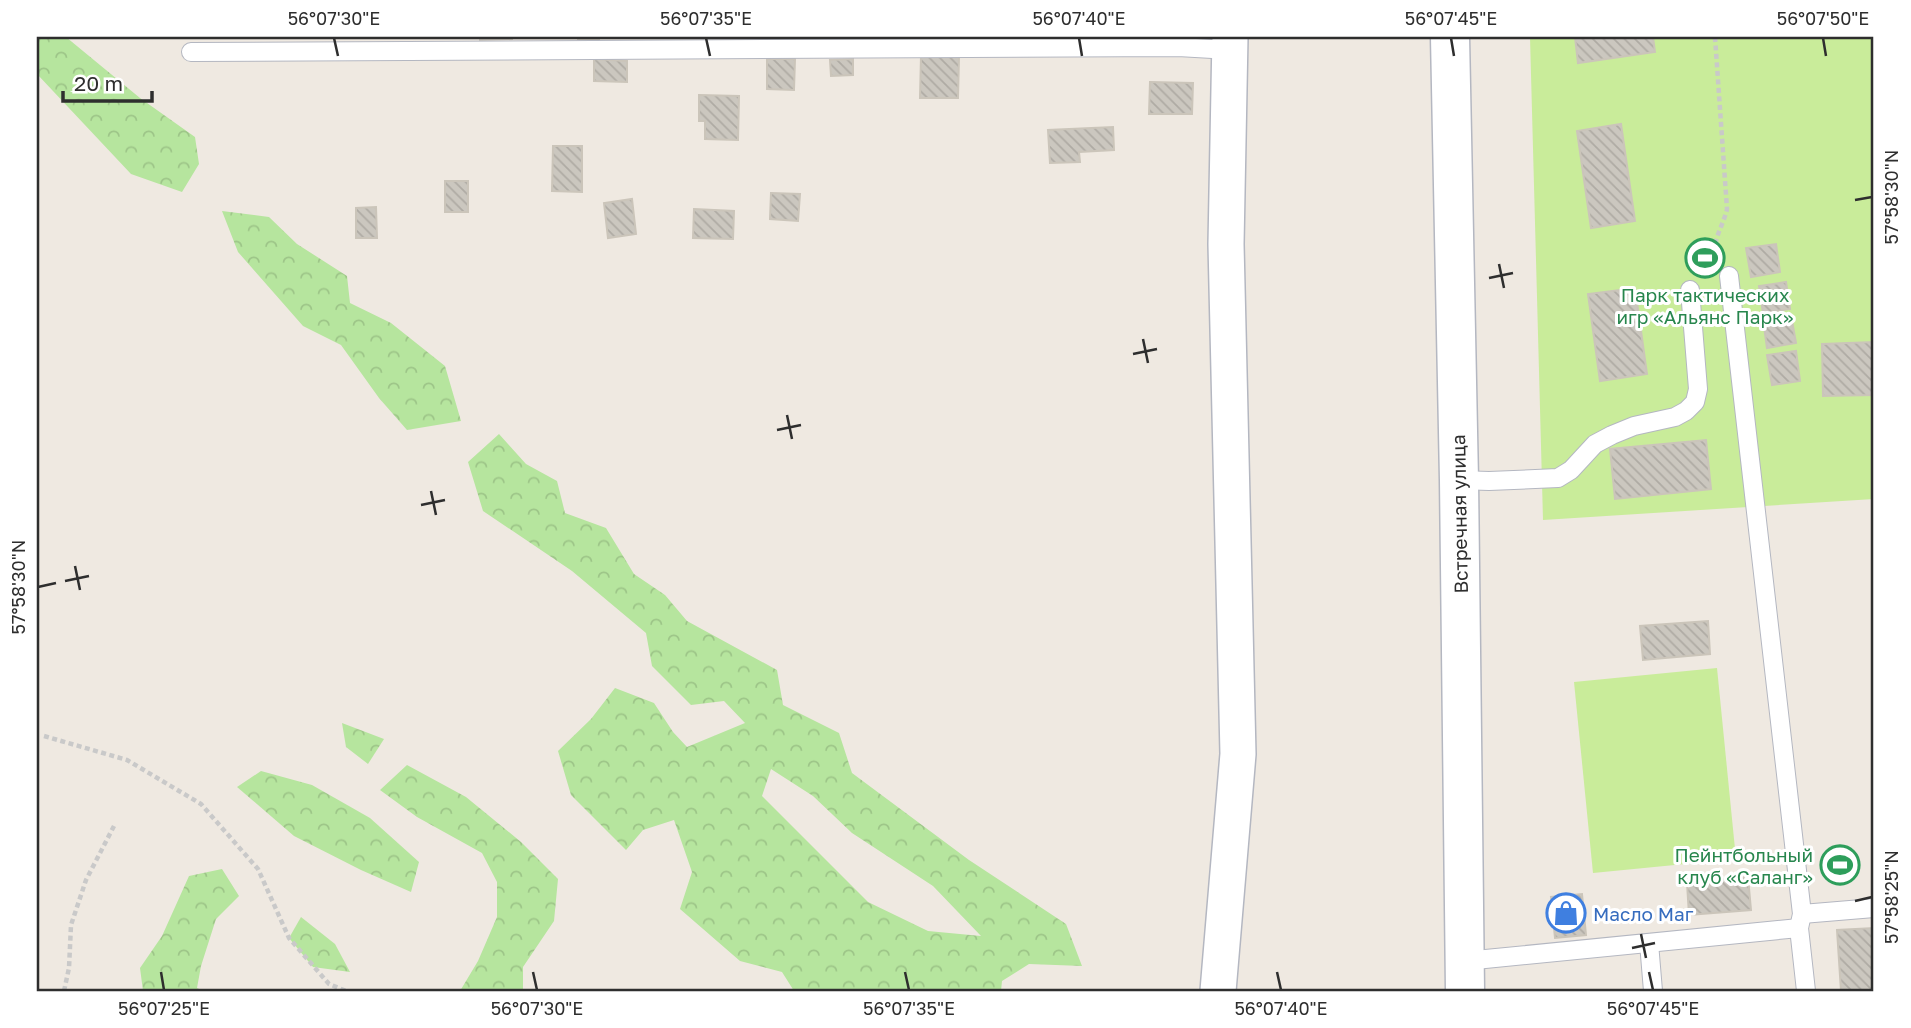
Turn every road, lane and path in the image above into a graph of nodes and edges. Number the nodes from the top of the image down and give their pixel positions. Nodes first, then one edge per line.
1 (1450, 37) edge
2 (1715, 37) edge
3 (1230, 44) edge
4 (191, 52) dead end
5 (1729, 276) joint
6 (1690, 290) dead end
7 (1460, 480) junction
8 (44, 736) dead end
9 (114, 826) dead end
10 (1874, 908) edge
11 (1800, 921) junction
12 (1649, 943) junction
13 (1465, 976) edge
14 (64, 991) edge
15 (346, 991) edge
16 (1218, 991) edge
17 (1653, 991) edge
18 (1805, 991) edge

1 - 7 main road, Встречная улица
2 - 5 path
3 - 4 lane
3 - 16 street
5 - 11 lane
6 - 7 lane
7 - 13 main road, Встречная улица
8 - 15 path
9 - 14 path
10 - 11 lane
11 - 12 lane
11 - 18 lane
12 - 13 lane
12 - 17 lane

